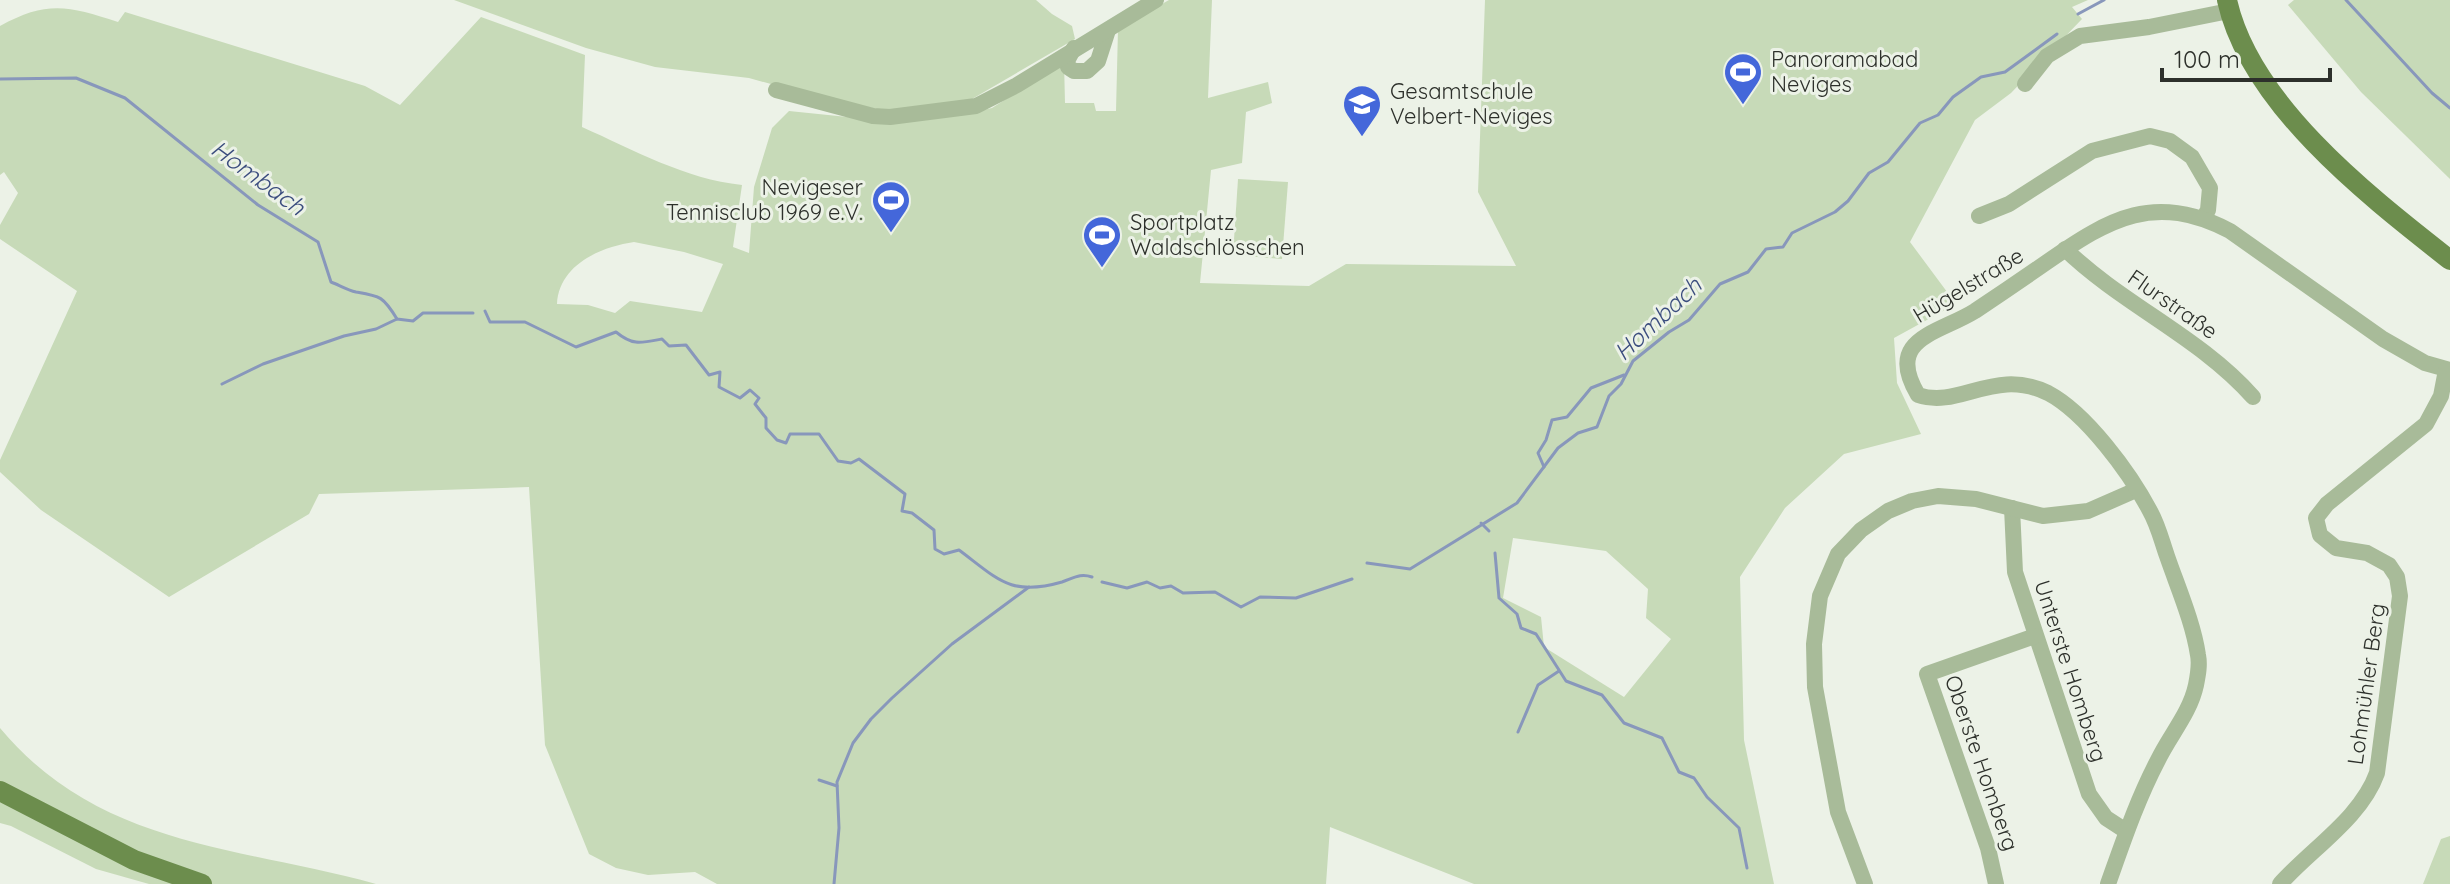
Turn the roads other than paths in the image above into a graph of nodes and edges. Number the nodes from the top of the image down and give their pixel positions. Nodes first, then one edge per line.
1 (1156, 0) edge
2 (2228, 6) edge
3 (1108, 30) junction
4 (1074, 48) junction
5 (2025, 84) dead end
6 (776, 90) dead end
7 (1979, 216) dead end
8 (2204, 217) junction
9 (2065, 249) junction
10 (2450, 260) edge
11 (2448, 370) edge
12 (2253, 397) dead end
13 (2136, 490) junction
14 (2012, 508) junction
15 (2035, 636) junction
16 (0, 789) edge
17 (2126, 831) junction
18 (202, 884) edge
19 (1865, 884) edge
20 (1996, 884) edge
21 (2108, 884) edge
22 (2280, 884) edge

1 - 3 street
2 - 5 street
2 - 10 main road
3 - 4 street
3 - 4 street
4 - 6 street
7 - 8 street
8 - 9 street, Hügelstraße
8 - 11 street, Hügelstraße
9 - 12 street, Flurstraße
9 - 13 street, Hügelstraße
11 - 22 street, Lohmühler Berg
13 - 14 street
13 - 17 street, Hügelstraße
14 - 15 street, Unterste Homberg
14 - 19 street
15 - 17 street, Unterste Homberg
15 - 20 street, Oberste Homberg
16 - 18 main road
17 - 21 street, Hügelstraße

